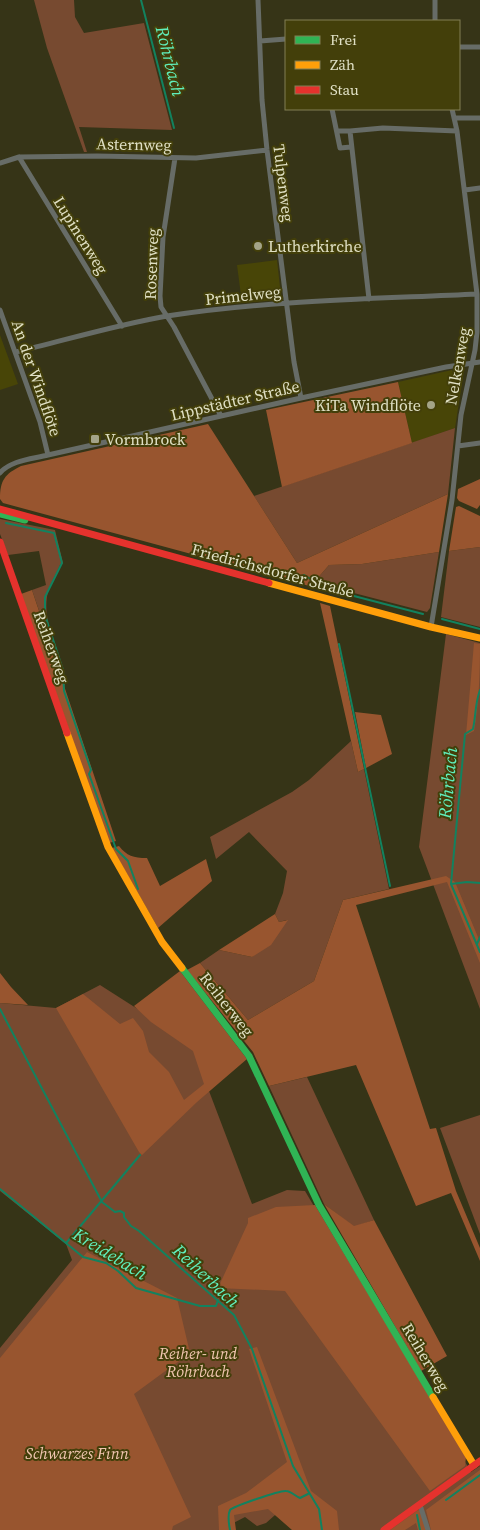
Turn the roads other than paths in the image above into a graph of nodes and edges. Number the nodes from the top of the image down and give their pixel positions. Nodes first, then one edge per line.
1 (258, 0) edge
2 (435, 0) edge
3 (435, 20) edge
4 (285, 39) edge
5 (260, 41) junction
6 (460, 47) edge
7 (480, 47) edge
8 (332, 110) edge
9 (452, 110) edge
10 (454, 118) junction
11 (480, 118) edge
12 (337, 131) junction
13 (350, 131) junction
14 (457, 131) junction
15 (351, 147) junction
16 (267, 150) junction
17 (19, 157) junction
18 (176, 158) junction
19 (0, 163) edge
20 (480, 188) edge
21 (465, 190) junction
22 (474, 260) junction
23 (480, 261) edge
24 (477, 294) junction
25 (370, 299) junction
26 (286, 302) junction
27 (0, 310) edge
28 (166, 317) junction
29 (122, 326) junction
30 (16, 352) junction
31 (480, 362) edge
32 (472, 363) junction
33 (301, 398) junction
34 (221, 416) junction
35 (480, 443) edge
36 (458, 446) junction
37 (48, 455) junction
38 (0, 473) edge
39 (0, 509) edge
40 (0, 514) edge
41 (60, 526) junction
42 (0, 542) edge
43 (431, 627) junction
44 (480, 638) edge
45 (477, 1463) edge
46 (420, 1505) junction
47 (384, 1530) edge
48 (428, 1530) edge

1 - 5 street, Tulpenweg
2 - 3 street
4 - 5 street
5 - 16 street, Tulpenweg
6 - 7 street
8 - 12 street
9 - 10 street, Nelkenweg
10 - 11 street
10 - 14 street, Nelkenweg
12 - 13 street
12 - 15 street
13 - 14 street
13 - 15 street
14 - 21 street, Nelkenweg
15 - 25 street
16 - 18 street, Asternweg
16 - 26 street, Tulpenweg
17 - 18 street, Asternweg
17 - 19 street, Asternweg
17 - 29 street, Lupinenweg
18 - 28 street, Rosenweg
20 - 21 street
21 - 22 street, Nelkenweg
22 - 23 street
22 - 24 street, Nelkenweg
24 - 25 street, Primelweg
24 - 32 street, Nelkenweg
25 - 26 street, Primelweg
26 - 28 street, Primelweg
26 - 33 street, Tulpenweg
27 - 30 street, An der Windflöte
28 - 29 street, Primelweg
28 - 34 street, Rosenweg
29 - 30 street, Primelweg
30 - 37 street, An der Windflöte
31 - 32 street, Lippstädter Straße
32 - 33 street, Lippstädter Straße
32 - 36 street, Nelkenweg
33 - 34 street, Lippstädter Straße
34 - 37 street, Lippstädter Straße
35 - 36 street
36 - 43 street, Nelkenweg
37 - 38 street, Lippstädter Straße
39 - 41 street, Friedrichsdorfer Straße
40 - 41 street, Friedrichsdorfer Straße
41 - 43 street, Friedrichsdorfer Straße
42 - 45 street, Reiherweg
43 - 44 street, Friedrichsdorfer Straße
45 - 46 street
46 - 47 street
46 - 48 street

